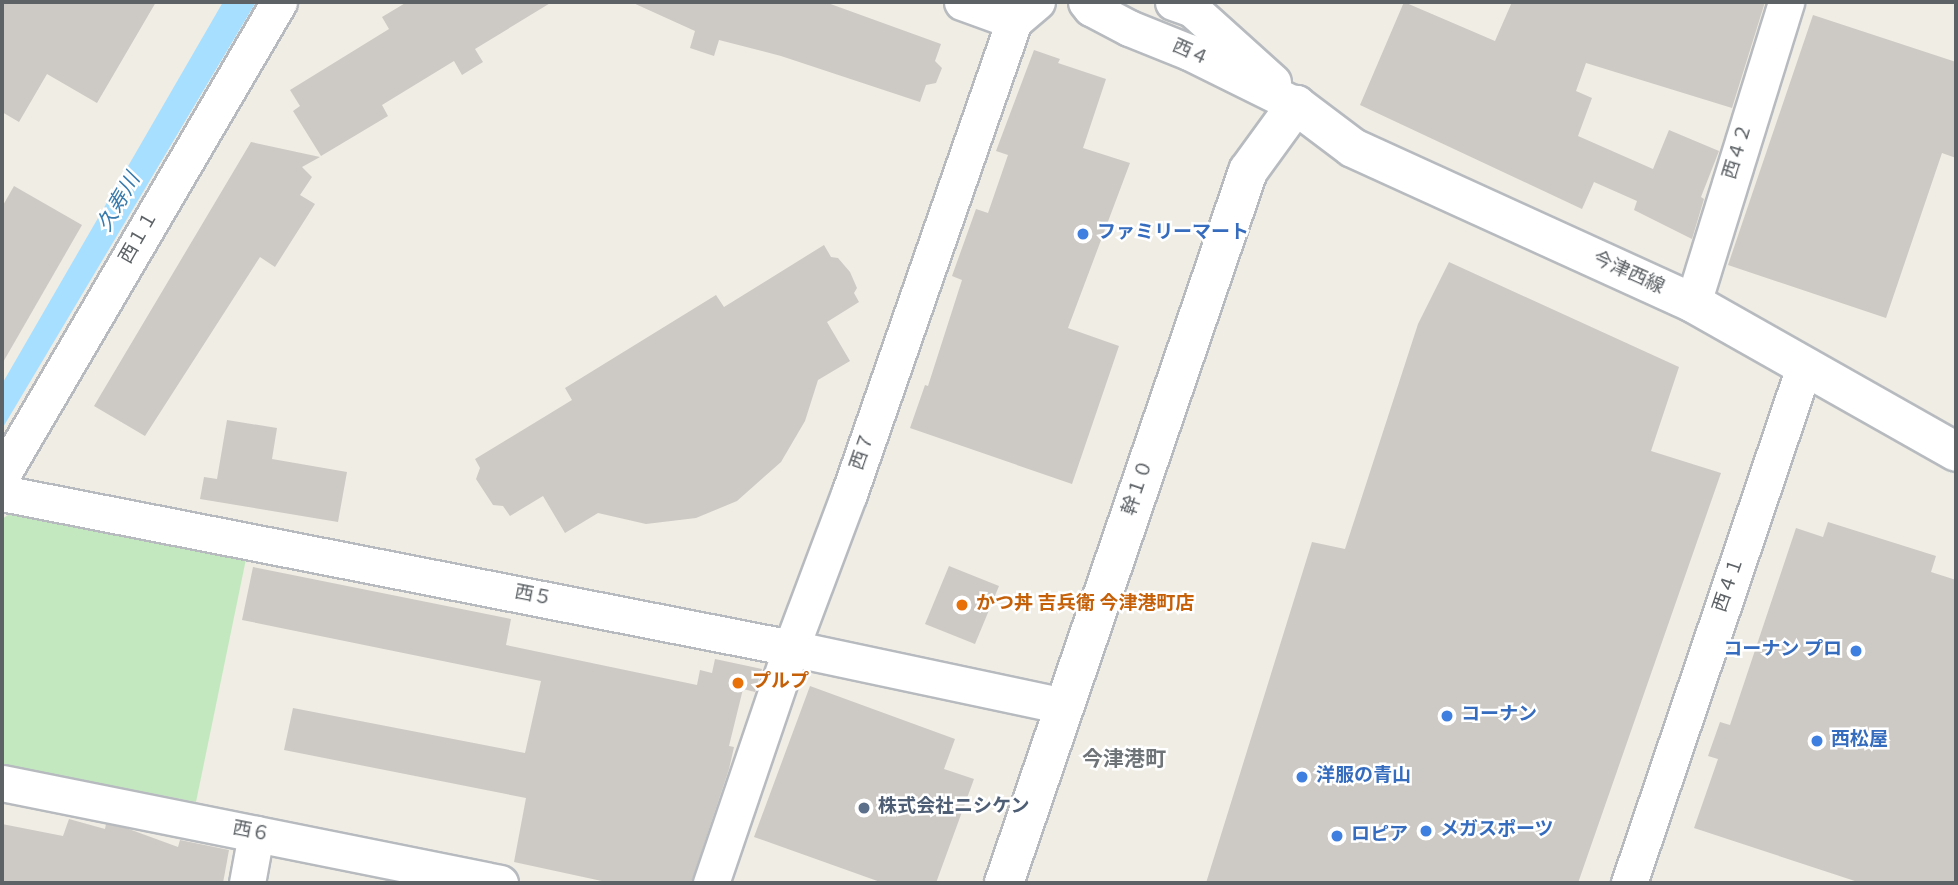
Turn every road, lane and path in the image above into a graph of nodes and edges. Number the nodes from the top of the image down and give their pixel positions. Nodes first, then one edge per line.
1 (279, 2) edge
2 (962, 2) edge
3 (1086, 2) edge
4 (1173, 2) edge
5 (1786, 2) edge
6 (1025, 11) edge
7 (1296, 105) junction
8 (1693, 303) junction
9 (1804, 367) junction
10 (1956, 452) edge
11 (2, 475) edge
12 (2, 493) edge
13 (791, 648) junction
14 (1063, 706) junction
15 (2, 783) edge
16 (257, 834) junction
17 (247, 883) edge
18 (500, 883) edge
19 (711, 883) edge
20 (1004, 883) edge
21 (1629, 883) edge

1 - 11 street, 西１１
2 - 6 street
3 - 7 street, 西４
4 - 7 street
5 - 8 street, 西４２
6 - 13 street, 西７
7 - 8 street, 今津西線
7 - 14 street, 幹１０
8 - 9 street, 今津西線
9 - 10 street, 今津西線
9 - 21 street, 西４１
12 - 13 street, 西５
13 - 14 street, 西５
13 - 19 street, 西７
14 - 20 street, 幹１０
15 - 16 street, 西６
16 - 17 street
16 - 18 street, 西６

